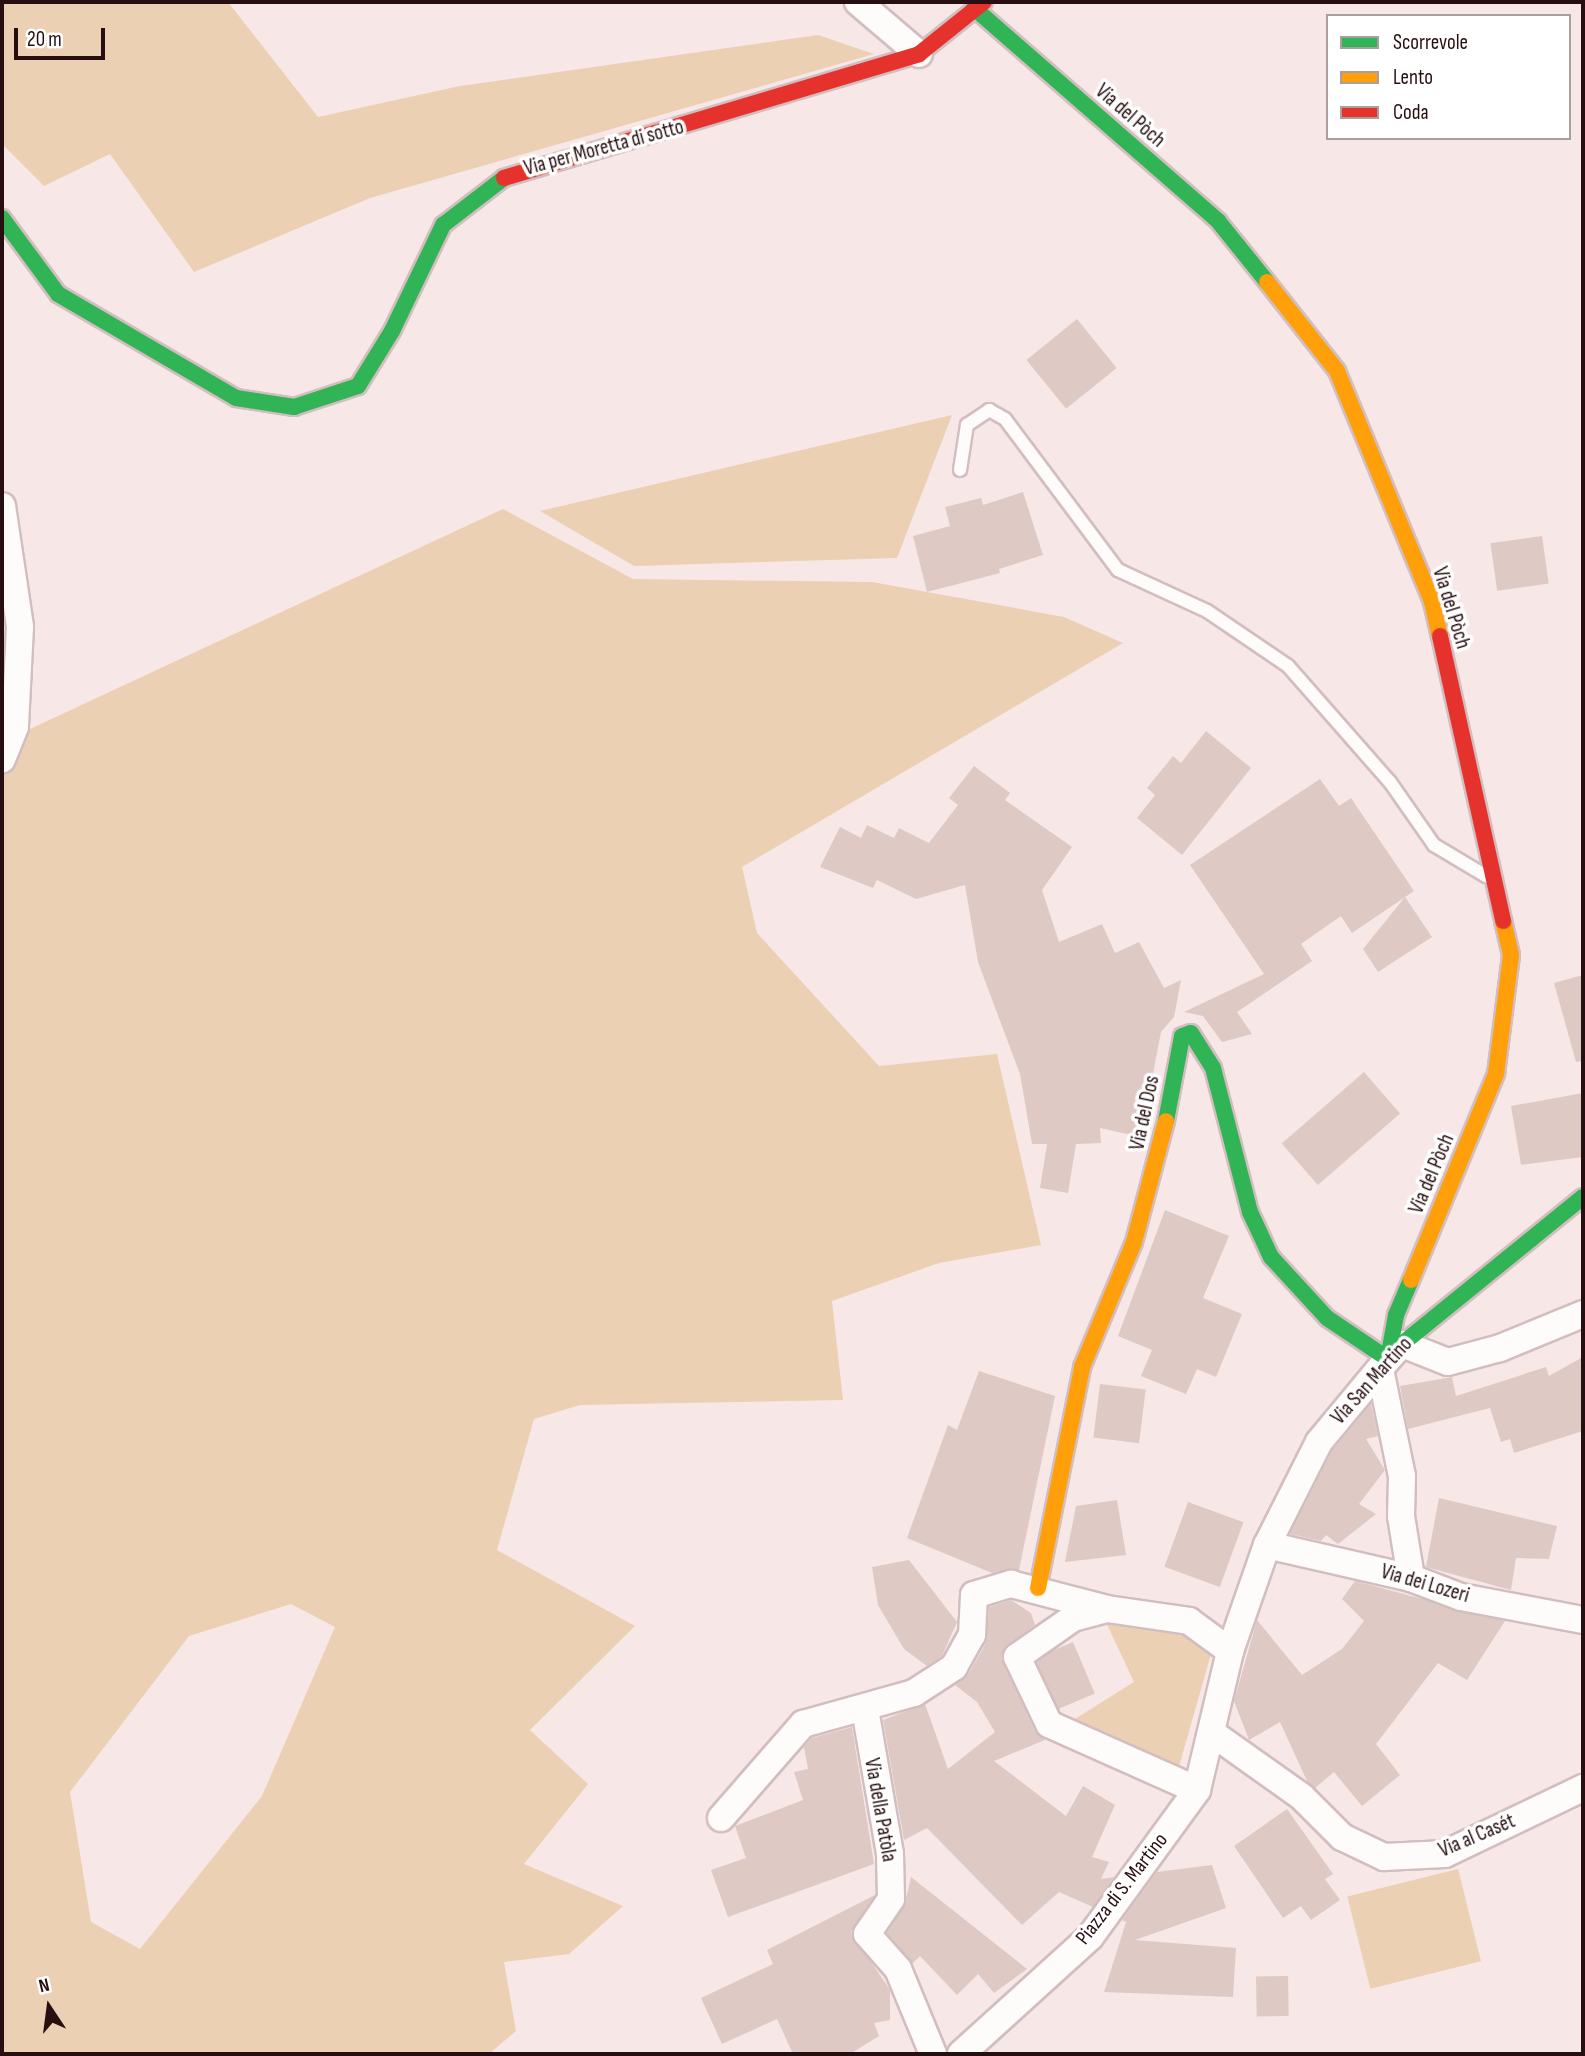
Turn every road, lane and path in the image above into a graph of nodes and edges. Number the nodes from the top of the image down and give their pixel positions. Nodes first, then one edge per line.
1 (858, 2) edge
2 (979, 5) edge
3 (919, 54) junction
4 (2, 218) edge
5 (960, 470) dead end
6 (2, 506) edge
7 (2, 760) edge
8 (1495, 882) junction
9 (1583, 1197) edge
10 (1583, 1314) edge
11 (1390, 1357) junction
12 (1267, 1545) junction
13 (1411, 1578) junction
14 (1038, 1588) junction
15 (1107, 1609) junction
16 (1583, 1620) edge
17 (1230, 1651) junction
18 (864, 1709) junction
19 (1212, 1733) junction
20 (1583, 1788) edge
21 (1197, 1790) junction
22 (722, 1818) dead end
23 (933, 2054) edge
24 (961, 2054) edge

1 - 3 street
2 - 3 street, Via per Moretta di sotto
2 - 8 street, Via del Pòch
3 - 4 street, Via per Moretta di sotto
5 - 8 lane
6 - 7 street
8 - 11 street, Via del Pòch
9 - 11 street, Via San Martino
10 - 11 street
11 - 12 street, Via San Martino
11 - 13 street
11 - 14 street, Via del Dos
12 - 13 street, Via dei Lozeri
12 - 17 street, Piazza di S. Martino
13 - 16 street, Via dei Lozeri
14 - 15 street
14 - 18 street
15 - 17 street
15 - 21 street
17 - 19 street, Piazza di S. Martino
18 - 22 street
18 - 23 street, Via della Patòla
19 - 20 street, Via al Casét
19 - 21 street, Piazza di S. Martino
21 - 24 street, Piazza di S. Martino

